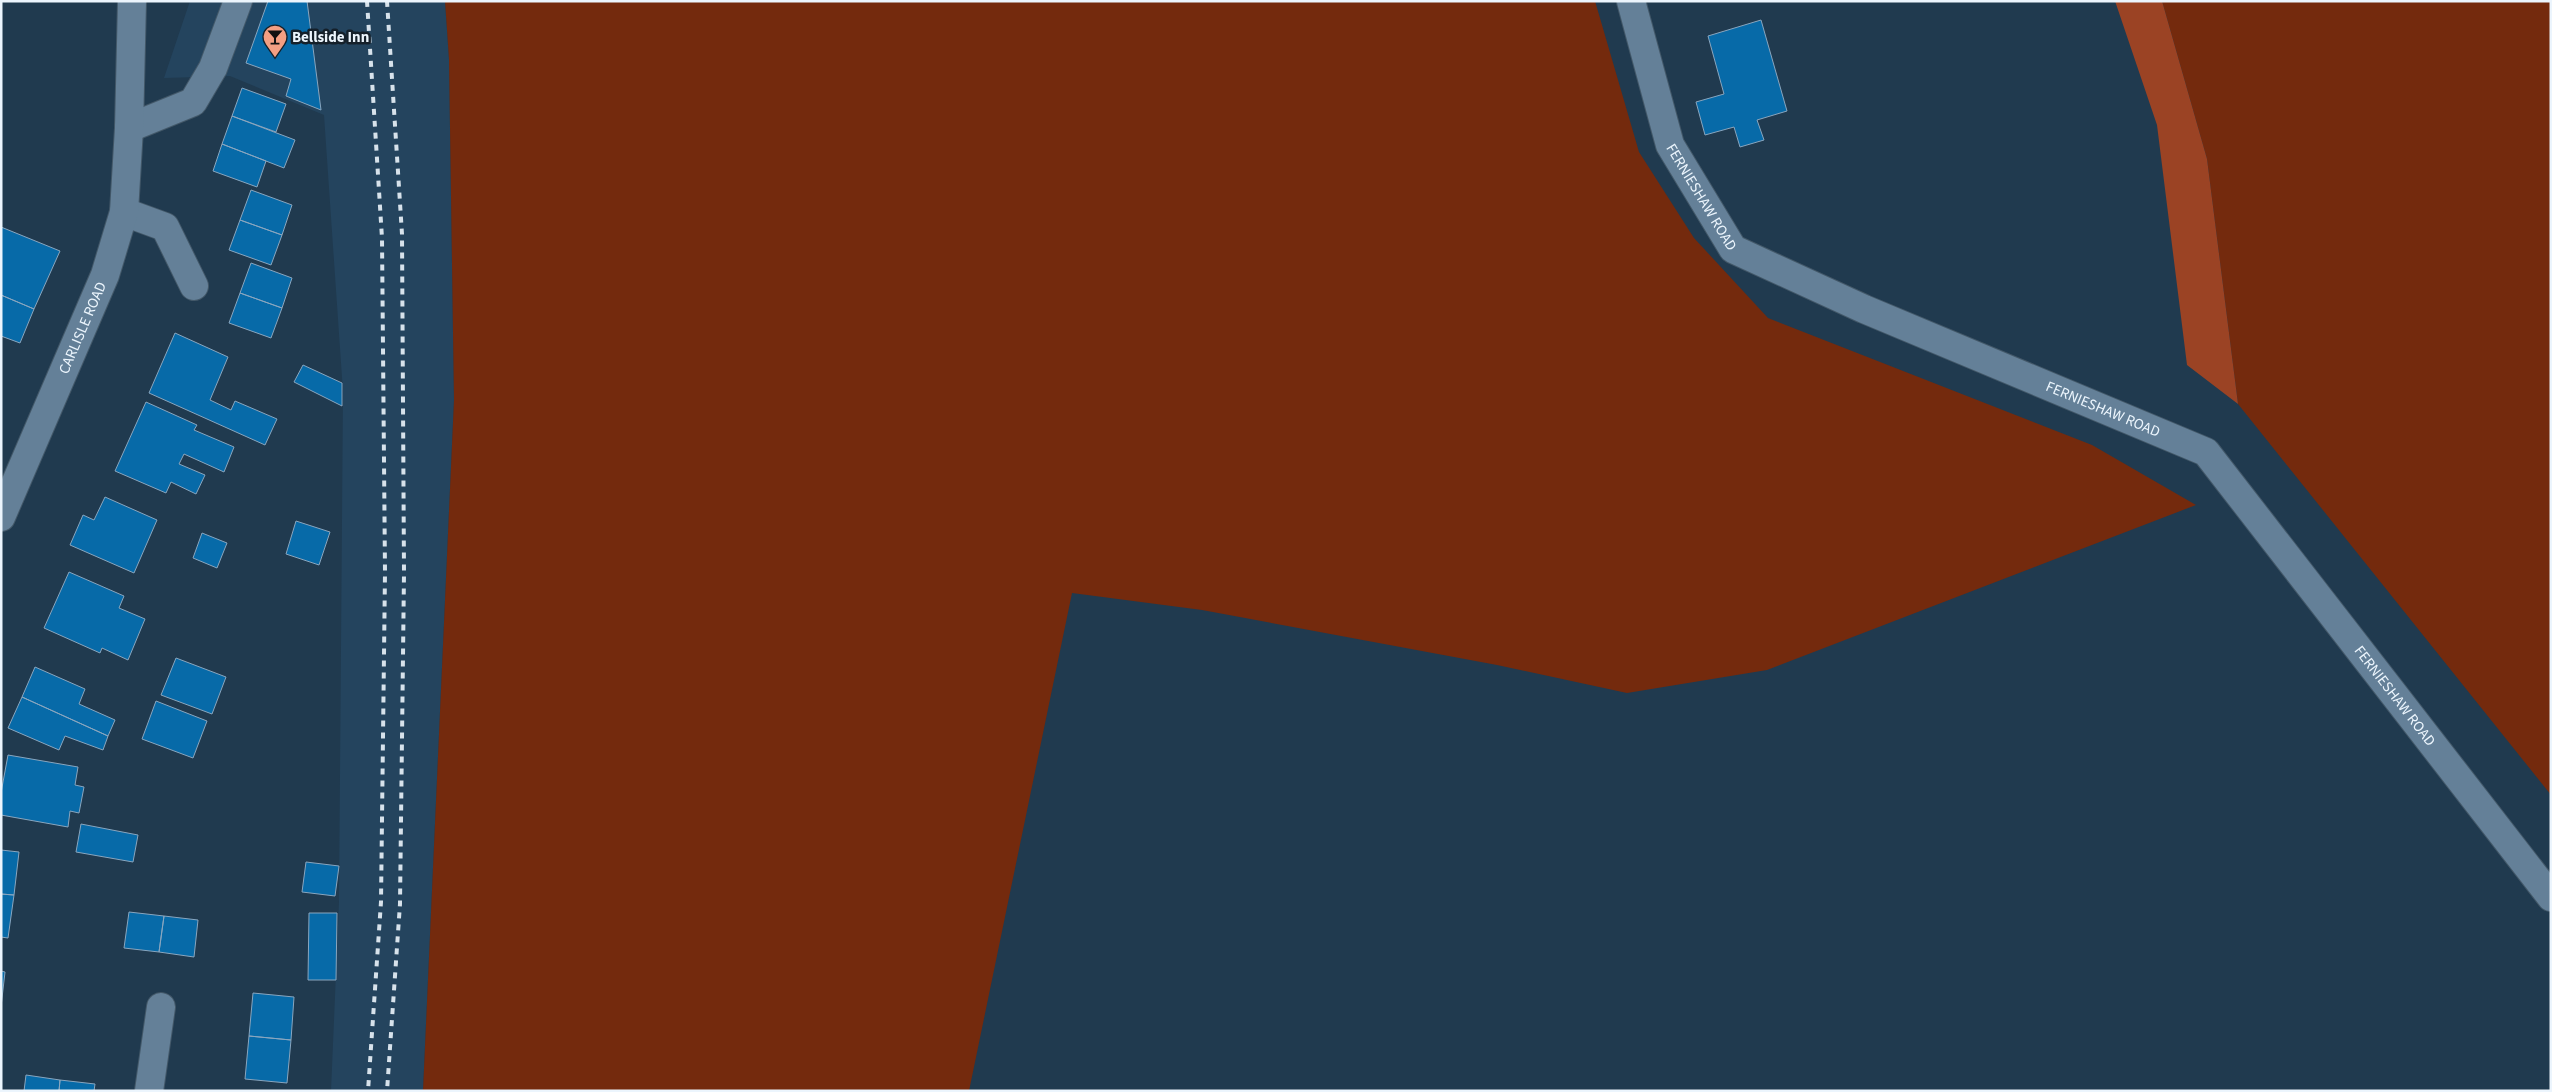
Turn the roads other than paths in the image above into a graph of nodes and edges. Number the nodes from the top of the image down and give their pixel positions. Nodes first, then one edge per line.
1 (132, 1) edge
2 (238, 1) edge
3 (1631, 1) edge
4 (129, 128) junction
5 (124, 212) junction
6 (194, 286) dead end
7 (1, 517) edge
8 (2551, 897) edge
9 (161, 1006) dead end
10 (149, 1091) edge

1 - 4 street, CARLISLE ROAD
2 - 4 street
3 - 8 street, FERNIESHAW ROAD
4 - 5 street, CARLISLE ROAD
5 - 6 street
5 - 7 street, CARLISLE ROAD
9 - 10 street

